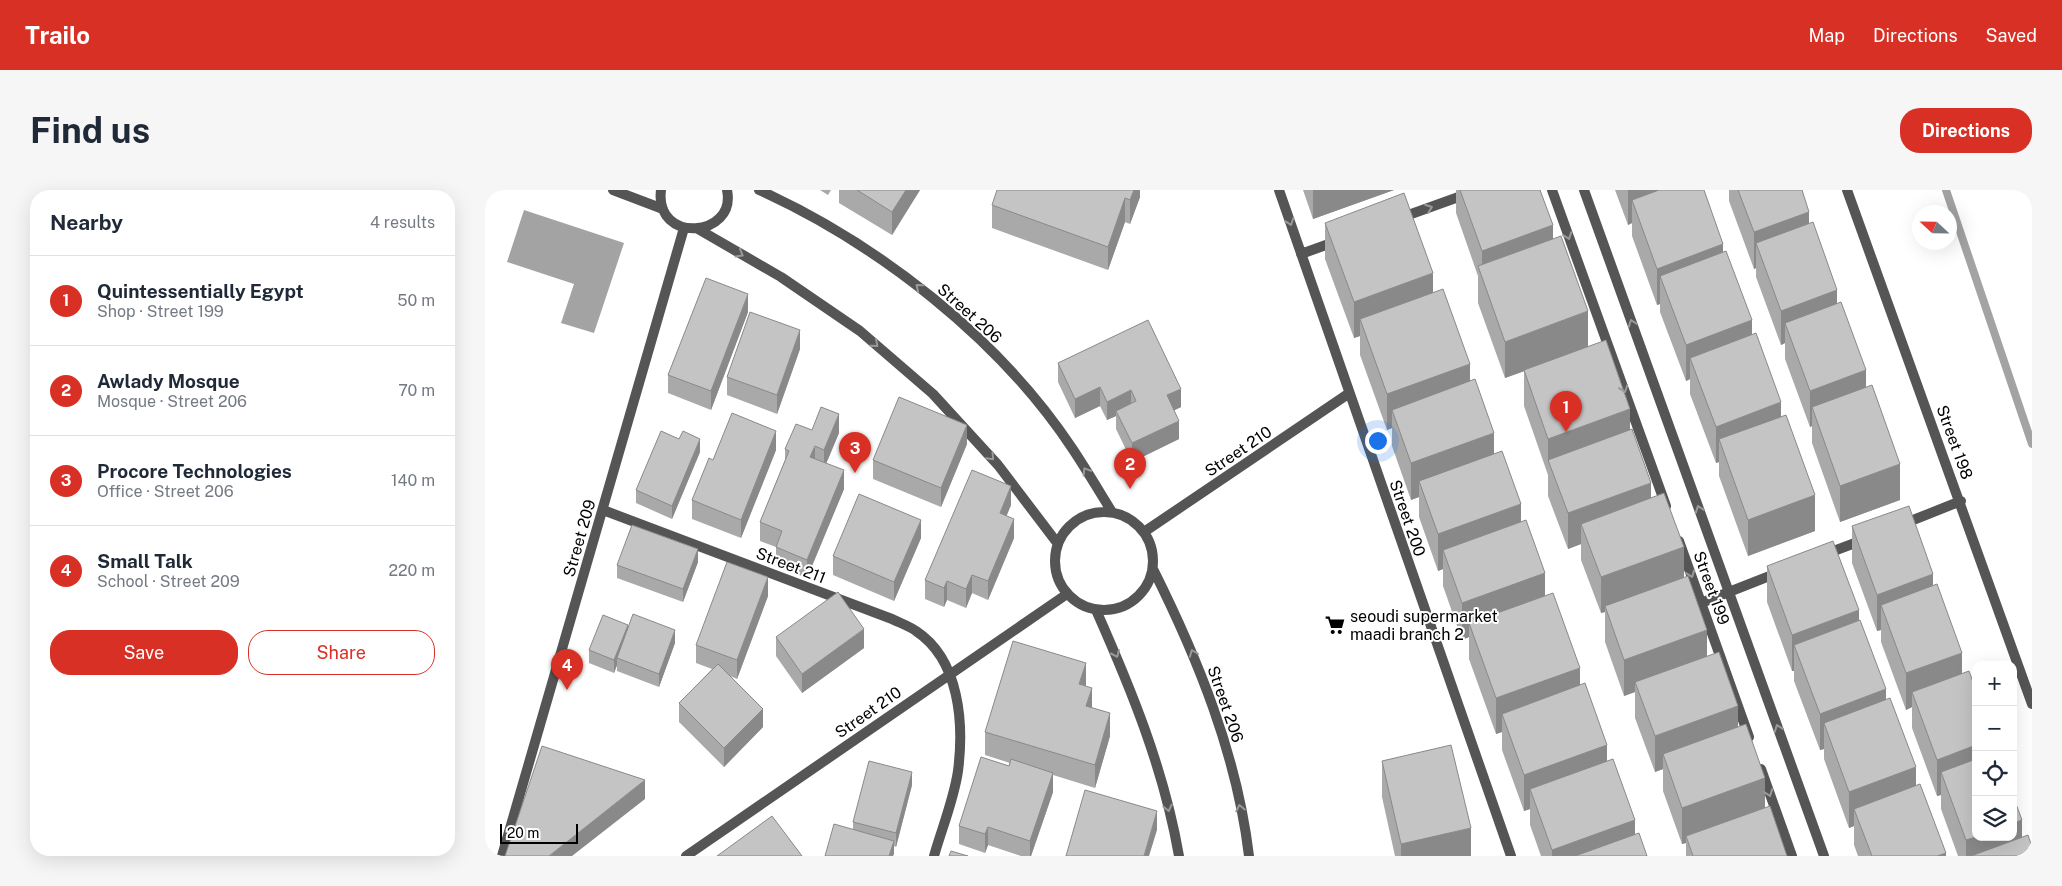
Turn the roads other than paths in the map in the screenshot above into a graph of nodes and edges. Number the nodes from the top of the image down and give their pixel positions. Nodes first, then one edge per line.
1 (613, 190) edge
2 (661, 190) edge
3 (727, 190) edge
4 (759, 190) edge
5 (1279, 190) edge
6 (1478, 190) edge
7 (1552, 190) edge
8 (1584, 190) edge
9 (1847, 190) edge
10 (663, 209) junction
11 (1394, 220) edge
12 (684, 228) junction
13 (698, 229) junction
14 (1347, 237) edge
15 (1301, 254) junction
16 (1349, 394) junction
17 (1961, 501) junction
18 (603, 510) junction
19 (1112, 512) junction
20 (1896, 527) edge
21 (1144, 532) junction
22 (1877, 534) edge
23 (1058, 544) junction
24 (1813, 560) edge
25 (1794, 567) edge
26 (1153, 569) junction
27 (1729, 592) junction
28 (1067, 594) junction
29 (1701, 603) junction
30 (1095, 610) junction
31 (950, 674) junction
32 (2032, 704) edge
33 (1752, 744) edge
34 (1759, 762) edge
35 (502, 856) edge
36 (686, 856) edge
37 (934, 856) edge
38 (1179, 856) edge
39 (1249, 856) edge
40 (1511, 856) edge
41 (1792, 856) edge
42 (1824, 856) edge

1 - 10 street
2 - 10 street
3 - 13 street
19 -> 4 street, Street 206
5 -> 15 street, Street 200
11 -> 6 street
7 -> 29 street, Street 199
27 -> 8 street, Street 199
9 - 17 street, Street 198
10 - 12 street
12 - 13 street
12 - 18 street, Street 209
13 -> 23 street
14 - 15 street
15 - 16 street, Street 200
16 - 21 street, Street 210
16 - 40 street, Street 200
17 - 20 street
17 - 32 street, Street 198
18 - 31 street, Street 211
18 - 35 street, Street 209
19 - 21 street
19 - 23 street
21 - 26 street
22 - 24 street
23 - 28 street
25 - 27 street
26 - 30 street
39 -> 26 street, Street 206
27 - 29 street
42 -> 27 street, Street 199
28 - 30 street
28 - 31 street, Street 210
29 - 33 street, Street 199
30 -> 38 street
31 - 36 street, Street 210
31 - 37 street, Street 211
34 -> 41 street

